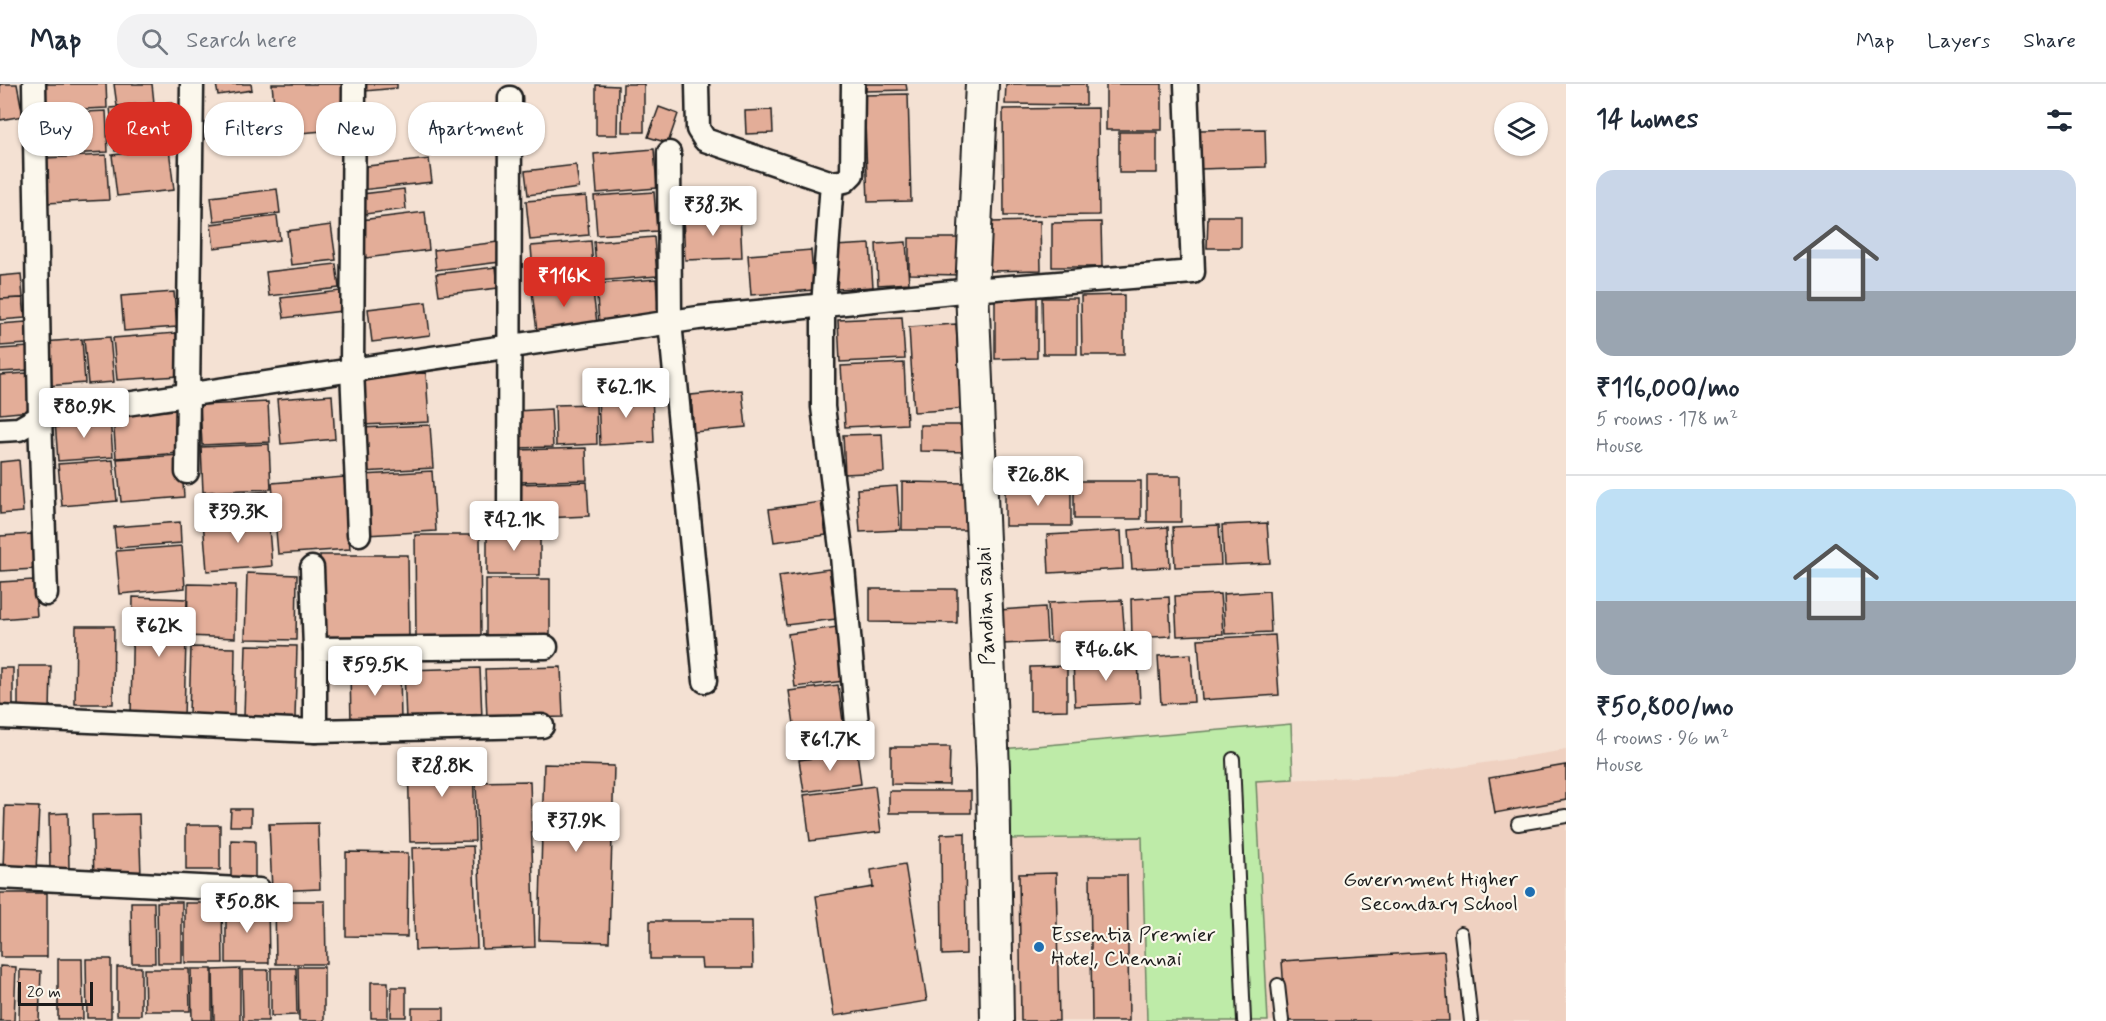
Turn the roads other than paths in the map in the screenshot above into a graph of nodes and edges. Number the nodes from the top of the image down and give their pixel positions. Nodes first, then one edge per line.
1 (34, 84) edge
2 (192, 84) edge
3 (354, 84) edge
4 (697, 84) edge
5 (853, 84) edge
6 (982, 84) edge
7 (1186, 84) edge
8 (510, 98) dead end
9 (669, 153) dead end
10 (832, 183) junction
11 (972, 290) junction
12 (823, 306) junction
13 (670, 322) junction
14 (509, 346) junction
15 (352, 369) junction
16 (187, 394) junction
17 (40, 417) junction
18 (0, 430) edge
19 (187, 472) dead end
20 (509, 523) dead end
21 (359, 534) dead end
22 (312, 568) dead end
23 (46, 594) dead end
24 (546, 647) dead end
25 (315, 650) junction
26 (705, 681) dead end
27 (0, 717) edge
28 (542, 726) dead end
29 (315, 731) junction
30 (858, 735) dead end
31 (1233, 759) dead end
32 (1566, 816) edge
33 (1518, 824) dead end
34 (0, 877) edge
35 (258, 890) dead end
36 (1461, 933) dead end
37 (1278, 985) dead end
38 (997, 1021) edge
39 (1244, 1021) edge
40 (1282, 1021) edge
41 (1471, 1021) edge

1 - 17 street
2 - 16 street
3 - 15 street
4 - 10 street
5 - 10 street
6 - 11 street, Pandian salai
7 - 11 street
8 - 14 street
9 - 13 street
10 - 12 street
11 - 12 street
11 - 38 street, Pandian salai
12 - 13 street
12 - 30 street
13 - 14 street
13 - 26 street
14 - 15 street
14 - 20 street
15 - 16 street
15 - 21 street
16 - 17 street
16 - 19 street
17 - 18 street
17 - 23 street
22 - 25 street
24 - 25 street
25 - 29 street
27 - 29 street
28 - 29 street
31 - 39 lane
32 - 33 lane
34 - 35 street
36 - 41 lane
37 - 40 lane

